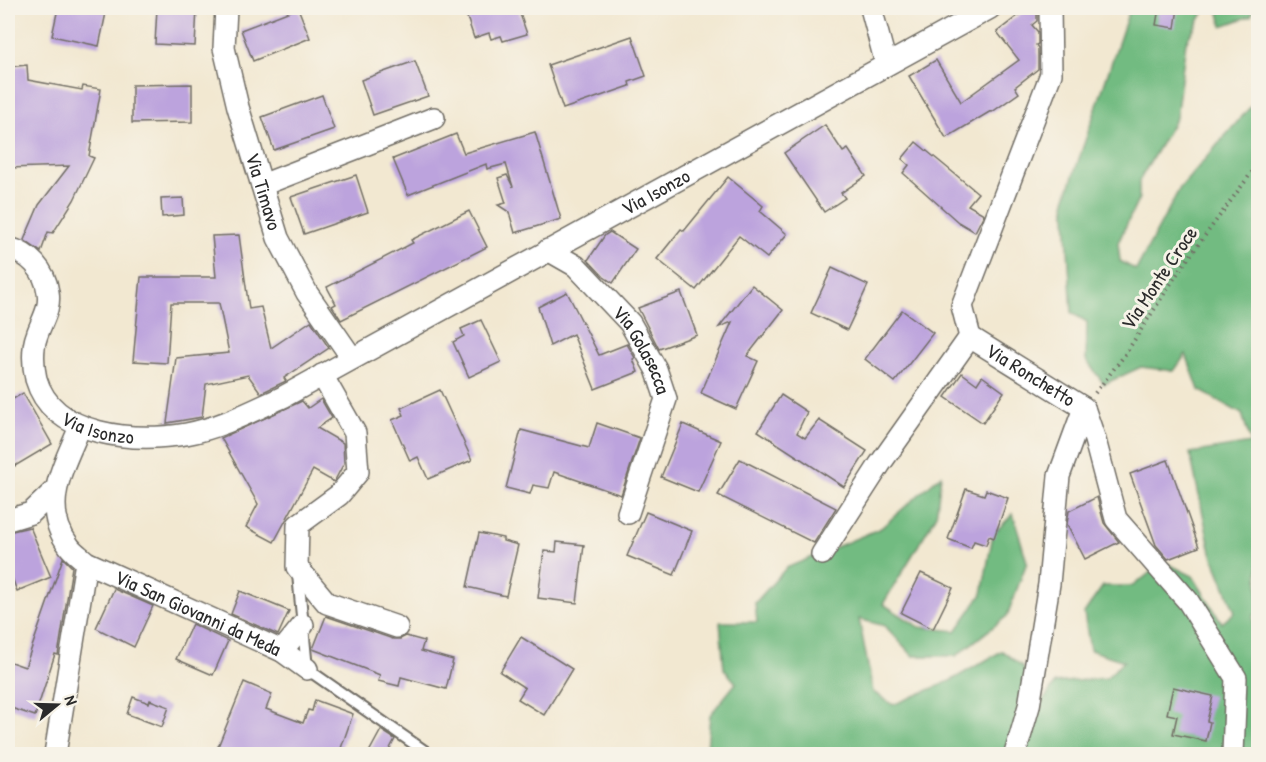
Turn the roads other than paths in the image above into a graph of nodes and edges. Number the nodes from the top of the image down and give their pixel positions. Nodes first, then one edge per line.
1 (226, 8) edge
2 (871, 8) edge
3 (990, 8) edge
4 (1050, 8) edge
5 (886, 64) junction
6 (434, 118) dead end
7 (262, 185) junction
8 (8, 248) edge
9 (548, 250) junction
10 (970, 337) junction
11 (352, 358) junction
12 (322, 375) junction
13 (1084, 408) junction
14 (80, 427) junction
15 (55, 490) junction
16 (628, 513) dead end
17 (8, 520) edge
18 (822, 554) dead end
19 (86, 562) junction
20 (297, 567) junction
21 (303, 626) junction
22 (397, 627) dead end
23 (282, 651) junction
24 (307, 669) junction
25 (426, 752) dead end
26 (56, 754) edge
27 (1015, 754) edge
28 (1233, 754) edge

1 - 7 street, Via Timavo
2 - 5 street
3 - 5 street, Via Isonzo
4 - 10 street, Via Ronchetto
5 - 9 street, Via Isonzo
6 - 7 street
7 - 11 street, Via Timavo
8 - 14 street, Via Isonzo
9 - 11 street, Via Isonzo
9 - 16 street, Via Golasecca
10 - 13 street, Via Ronchetto
10 - 18 street
11 - 12 street, Via Isonzo
12 - 14 street, Via Isonzo
12 - 20 street
13 - 27 street
13 - 28 street, Via Ronchetto
14 - 15 street, Via San Giovanni da Meda
15 - 17 street
15 - 19 street, Via San Giovanni da Meda
19 - 23 street, Via San Giovanni da Meda
19 - 26 street, Via San Giovanni da Meda
20 - 21 lane
20 - 22 street
21 - 23 street
21 - 24 lane
23 - 24 street, Via San Giovanni da Meda
24 - 25 lane

